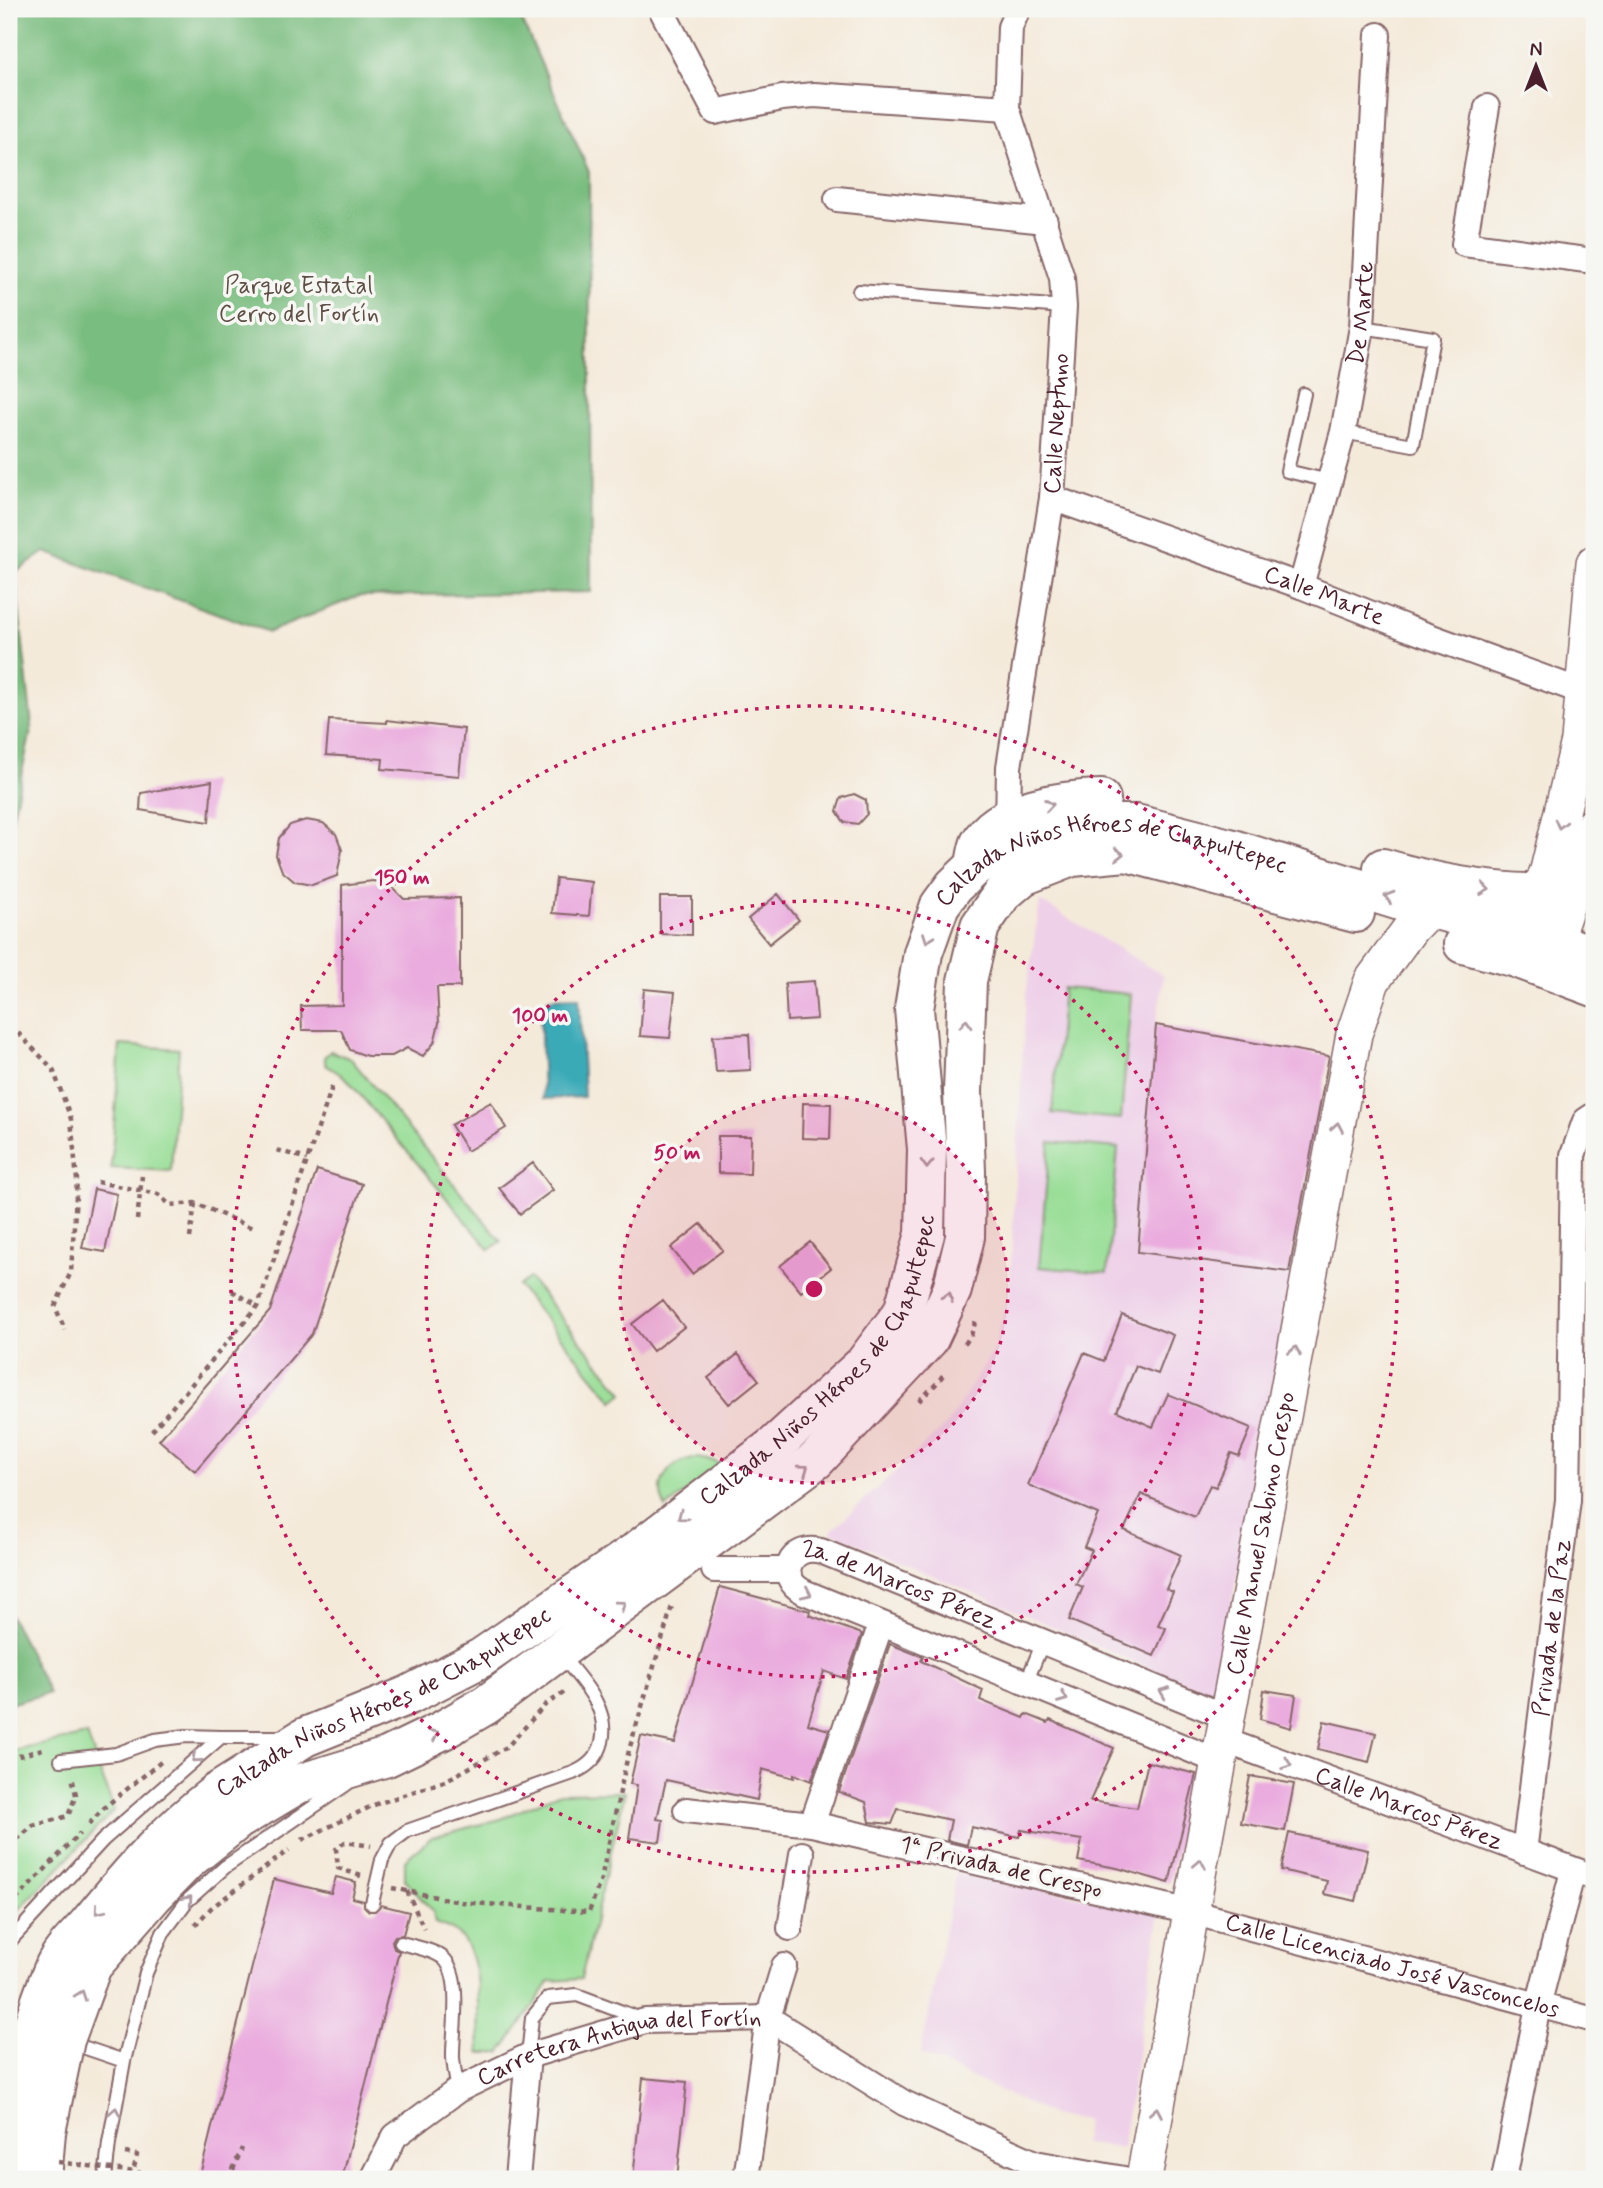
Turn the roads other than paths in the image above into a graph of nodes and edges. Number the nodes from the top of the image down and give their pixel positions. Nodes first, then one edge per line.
1 (661, 9) edge
2 (1009, 15) edge
3 (1378, 35) dead end
4 (1487, 107) dead end
5 (1007, 108) junction
6 (838, 200) dead end
7 (1045, 220) junction
8 (1594, 261) edge
9 (859, 290) dead end
10 (1064, 307) junction
11 (1362, 327) junction
12 (1304, 394) dead end
13 (1343, 432) junction
14 (1329, 481) junction
15 (1052, 498) junction
16 (1594, 563) edge
17 (1301, 586) junction
18 (1589, 695) edge
19 (1583, 774) edge
20 (1594, 825) edge
21 (1008, 832) junction
22 (973, 868) junction
23 (1555, 894) junction
24 (1420, 919) junction
25 (980, 926) junction
26 (1535, 950) junction
27 (1594, 955) edge
28 (1594, 987) edge
29 (1594, 1115) edge
30 (714, 1570) dead end
31 (788, 1570) junction
32 (881, 1624) junction
33 (1043, 1642) junction
34 (558, 1651) junction
35 (1026, 1683) junction
36 (221, 1737) junction
37 (305, 1737) junction
38 (1223, 1740) junction
39 (387, 1757) junction
40 (61, 1760) road end
41 (227, 1807) junction
42 (686, 1810) dead end
43 (812, 1824) junction
44 (1524, 1852) junction
45 (802, 1854) dead end
46 (1584, 1874) edge
47 (372, 1903) dead end
48 (1191, 1912) junction
49 (9, 1941) edge
50 (401, 1943) dead end
51 (1538, 2006) junction
52 (768, 2018) junction
53 (1594, 2020) edge
54 (645, 2021) junction
55 (24, 2027) dead end
56 (528, 2056) junction
57 (124, 2061) junction
58 (458, 2091) junction
59 (38, 2150) edge
60 (9, 2167) edge
61 (105, 2179) edge
62 (373, 2179) edge
63 (517, 2179) edge
64 (746, 2179) edge
65 (1124, 2179) edge
66 (1144, 2179) edge
67 (1504, 2179) edge

1 - 5 street
2 - 5 street, Calle Neptuno
3 - 11 street, De Marte
4 - 8 street
5 - 7 street, Calle Neptuno
6 - 7 street
7 - 10 street, Calle Neptuno
9 - 10 lane
10 - 15 street, Calle Neptuno
11 - 13 street, De Marte
11 - 13 lane
12 - 14 lane
13 - 14 street, De Marte
14 - 17 street, De Marte
15 - 17 street, Calle Marte
15 - 21 street, Calle Neptuno
16 - 18 street
17 - 18 street, Calle Marte
18 - 19 street
19 -> 23 street
20 - 23 street
21 - 22 main road
21 -> 23 main road
24 -> 21 main road, Calzada Niños Héroes de Chapultepec
22 - 25 main road
22 -> 37 main road, Calzada Niños Héroes de Chapultepec
23 - 26 street
25 -> 24 main road, Calzada Niños Héroes de Chapultepec
24 - 26 main road, Calzada Niños Héroes de Chapultepec
38 -> 24 street, Calle Manuel Sabino Crespo
34 -> 25 main road, Calzada Niños Héroes de Chapultepec
26 - 27 main road, Calzada Niños Héroes de Chapultepec
26 - 28 main road, Calzada Niños Héroes de Chapultepec
29 - 44 street, Privada de la Paz
30 - 31 street
31 -> 32 street, 2a. de Marcos Pérez
31 - 33 street, 2a. de Marcos Pérez
32 - 35 street, 2a. de Marcos Pérez
32 - 43 street
33 - 35 lane
38 -> 33 street, 2a. de Marcos Pérez
39 -> 34 main road, Calzada Niños Héroes de Chapultepec
34 - 47 lane, bridge
35 -> 38 street, 2a. de Marcos Pérez
36 - 37 lane
36 - 40 lane
36 -> 49 lane
37 - 41 main road, Calzada Niños Héroes de Chapultepec
38 -> 44 street, Calle Marcos Pérez
48 -> 38 street, Calle Manuel Sabino Crespo
39 - 41 main road, Calzada Niños Héroes de Chapultepec
57 -> 39 lane
41 - 59 main road, Calzada Niños Héroes de Chapultepec, bridge
42 - 43 street, 1ª Privada de Crespo
43 - 48 street, 1ª Privada de Crespo
44 - 46 street, Calle Marcos Pérez
45 - 52 street
46 - 51 street
48 - 51 street, Calle Licenciado José Vasconcelos
66 -> 48 street, Calle Manuel Sabino Crespo
50 - 58 lane
51 - 53 street, Calle Licenciado José Vasconcelos
51 - 67 street
52 - 54 street, Carretera Antigua del Fortín
52 - 64 street
52 - 65 street, Carretera Antigua del Fortín
54 - 56 street, Carretera Antigua del Fortín
54 - 56 lane
55 - 57 lane
56 - 58 street, Carretera Antigua del Fortín
56 - 63 street
61 -> 57 lane
58 - 62 street, Carretera Antigua del Fortín
59 - 60 main road, Calzada Niños Héroes de Chapultepec

